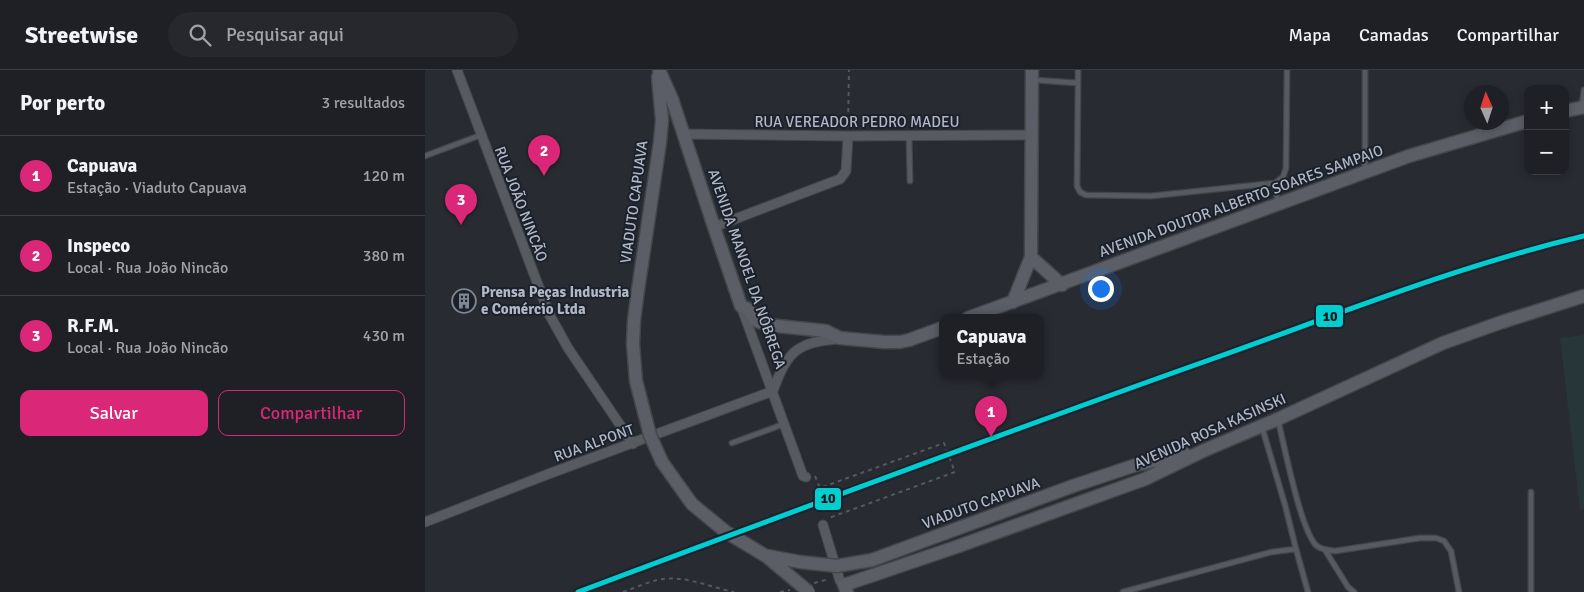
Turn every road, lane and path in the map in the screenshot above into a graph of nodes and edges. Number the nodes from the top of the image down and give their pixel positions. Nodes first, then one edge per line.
1 (457, 70) edge
2 (658, 70) edge
3 (849, 70) edge
4 (1078, 70) edge
5 (1287, 70) edge
6 (1365, 70) edge
7 (1032, 75) edge
8 (1078, 83) junction
9 (1584, 90) edge
10 (1583, 107) edge
11 (1569, 110) edge
12 (1524, 122) edge
13 (682, 134) junction
14 (481, 135) junction
15 (1032, 135) junction
16 (848, 136) junction
17 (909, 136) junction
18 (425, 156) edge
19 (1365, 172) junction
20 (910, 181) dead end
21 (1275, 183) junction
22 (1279, 205) junction
23 (713, 227) junction
24 (1031, 257) junction
25 (1062, 285) junction
26 (1584, 296) edge
27 (1013, 302) junction
28 (741, 306) junction
29 (980, 314) edge
30 (939, 329) edge
31 (840, 338) junction
32 (773, 392) junction
33 (1278, 419) junction
34 (785, 424) junction
35 (1261, 426) junction
36 (732, 443) dead end
37 (633, 444) junction
38 (1205, 450) junction
39 (810, 475) joint
40 (1531, 492) dead end
41 (825, 521) joint
42 (425, 522) edge
43 (1296, 549) junction
44 (1325, 550) junction
45 (766, 556) junction
46 (845, 588) edge
47 (623, 592) edge
48 (734, 592) edge
49 (809, 592) edge
50 (1123, 592) edge
51 (1308, 592) edge
52 (1354, 592) edge
53 (1459, 592) edge
54 (1531, 592) edge

1 - 14 street, RUA JOÃO NINCÃO
2 - 13 main road, AVENIDA MANOEL DA NÓBREGA
2 - 45 main road, VIADUTO CAPUAVA, bridge
3 - 16 path
4 - 8 lane
5 - 21 lane
6 - 19 lane
7 - 8 lane
7 - 15 main road
8 - 21 lane
9 - 10 lane
10 - 11 main road
12 - 19 main road, AVENIDA DOUTOR ALBERTO SOARES SAMPAIO
13 - 16 street, RUA VEREADOR PEDRO MADEU
13 - 23 main road, AVENIDA MANOEL DA NÓBREGA
14 - 18 lane
14 - 37 street, RUA JOÃO NINCÃO
15 - 17 street, RUA VEREADOR PEDRO MADEU
15 - 24 main road
16 - 17 street, RUA VEREADOR PEDRO MADEU
16 - 23 street
17 - 20 lane
19 - 22 main road, AVENIDA DOUTOR ALBERTO SOARES SAMPAIO
21 - 22 lane
22 - 25 main road, AVENIDA DOUTOR ALBERTO SOARES SAMPAIO
23 - 28 main road, AVENIDA MANOEL DA NÓBREGA
24 - 25 main road
24 - 27 main road
25 - 27 main road, AVENIDA DOUTOR ALBERTO SOARES SAMPAIO
26 - 33 main road, AVENIDA ROSA KASINSKI
27 - 29 main road, AVENIDA DOUTOR ALBERTO SOARES SAMPAIO
28 - 31 main road
28 - 32 street, AVENIDA MANOEL DA NÓBREGA
30 - 31 main road
31 - 32 street
32 - 34 street, AVENIDA MANOEL DA NÓBREGA
32 - 37 street, RUA ALPONT
33 - 35 main road, AVENIDA ROSA KASINSKI
33 - 44 lane
34 - 36 lane
34 - 39 street, AVENIDA MANOEL DA NÓBREGA
35 - 38 main road, AVENIDA ROSA KASINSKI
35 - 43 lane
37 - 42 street, RUA ALPONT
38 - 45 main road, VIADUTO CAPUAVA, bridge
38 - 46 main road, AVENIDA ROSA KASINSKI
39 - 41 path
40 - 54 lane
41 - 46 street
43 - 50 lane
43 - 51 lane
44 - 52 lane
44 - 53 lane
45 - 49 main road, VIADUTO CAPUAVA, bridge
47 - 48 path

